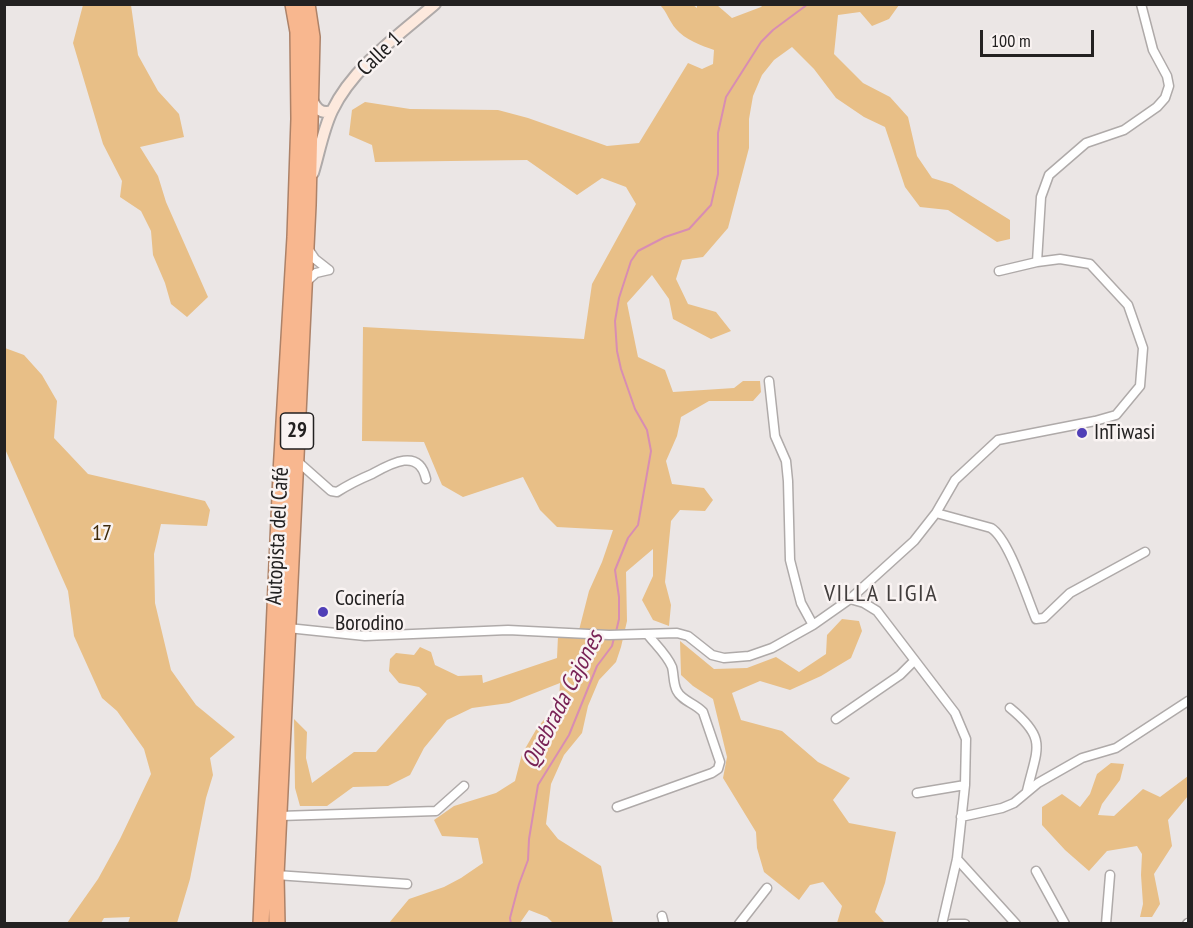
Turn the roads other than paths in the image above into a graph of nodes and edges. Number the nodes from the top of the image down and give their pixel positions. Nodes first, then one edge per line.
1 (293, 4) edge
2 (307, 4) edge
3 (435, 4) edge
4 (1141, 4) edge
5 (310, 94) junction
6 (332, 111) junction
7 (308, 188) junction
8 (306, 245) junction
9 (1037, 262) junction
10 (999, 271) dead end
11 (304, 284) junction
12 (769, 381) dead end
13 (296, 459) junction
14 (426, 479) dead end
15 (936, 513) junction
16 (1145, 552) dead end
17 (850, 599) junction
18 (813, 625) junction
19 (288, 628) junction
20 (648, 635) junction
21 (914, 661) junction
22 (1188, 701) edge
23 (1010, 708) dead end
24 (836, 719) dead end
25 (965, 785) junction
26 (464, 786) dead end
27 (1027, 791) junction
28 (917, 793) dead end
29 (617, 807) dead end
30 (280, 816) junction
31 (961, 817) junction
32 (957, 860) junction
33 (1036, 871) dead end
34 (276, 875) junction
35 (1110, 875) dead end
36 (407, 884) dead end
37 (767, 888) dead end
38 (261, 924) edge
39 (277, 924) edge
40 (739, 924) edge
41 (942, 924) edge
42 (951, 924) edge
43 (965, 924) edge
44 (1016, 924) edge
45 (1065, 924) edge
46 (1106, 924) edge

1 - 38 highway, Autopista del Café / 29
2 - 5 highway, Autopista del Café / 29
3 - 6 street, Calle 1
4 - 9 street
5 - 6 street
5 - 7 highway, Autopista del Café / 29
6 - 7 street, Calle 1
7 - 8 highway, Autopista del Café / 29
8 - 11 highway, Autopista del Café / 29
8 - 11 street
9 - 10 street
9 - 15 street
11 - 13 highway, Autopista del Café / 29
12 - 18 street
13 - 14 street
13 - 19 highway, Autopista del Café / 29
15 - 16 street
15 - 17 street
17 - 18 street
17 - 21 street
18 - 20 street
19 - 20 street
19 - 30 highway, Autopista del Café / 29
20 - 29 street
21 - 24 street
21 - 25 street
22 - 27 street
23 - 27 street
25 - 28 street
25 - 31 street
26 - 30 street
27 - 31 street
30 - 34 highway, Autopista del Café / 29
31 - 32 street
32 - 41 street
32 - 44 street
33 - 45 street
34 - 36 street
34 - 39 highway, Autopista del Café / 29
35 - 46 street
37 - 40 street
42 - 43 street

